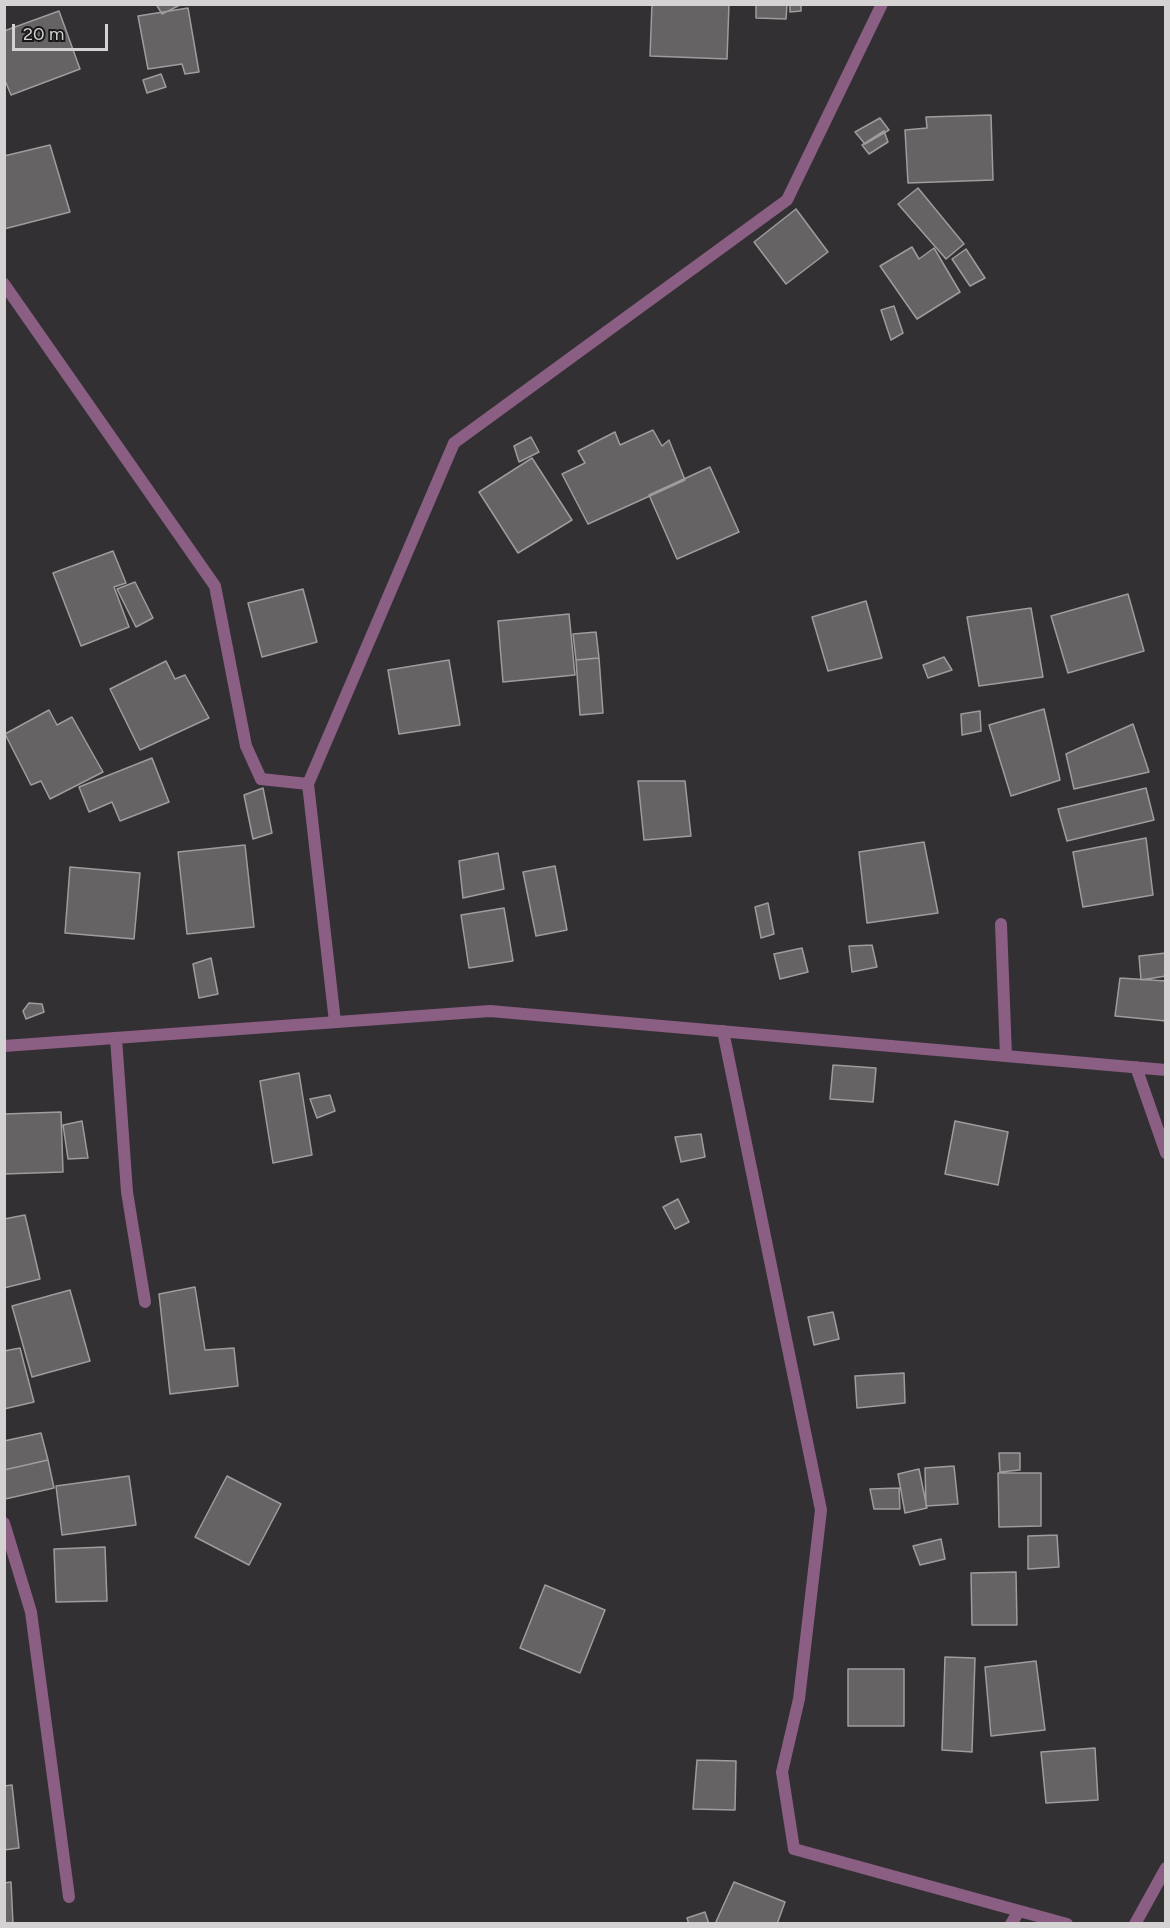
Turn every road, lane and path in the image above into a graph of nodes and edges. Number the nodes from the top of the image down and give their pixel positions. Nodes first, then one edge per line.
1 (882, 4) edge
2 (4, 284) edge
3 (308, 784) junction
4 (1001, 924) dead end
5 (335, 1022) junction
6 (723, 1031) junction
7 (116, 1038) junction
8 (4, 1046) edge
9 (1006, 1056) junction
10 (1136, 1067) junction
11 (1166, 1070) edge
12 (1166, 1153) edge
13 (145, 1302) dead end
14 (4, 1523) edge
15 (1166, 1868) edge
16 (69, 1897) dead end
17 (1019, 1911) junction
18 (1011, 1923) edge
19 (1067, 1923) edge
20 (1135, 1923) edge

1 - 3 street
2 - 3 street
3 - 5 street
4 - 9 street
5 - 6 street
5 - 7 street
6 - 9 street
6 - 17 street
7 - 8 street
7 - 13 street
9 - 10 street
10 - 11 street
10 - 12 street
14 - 16 street
15 - 20 street
17 - 18 street
17 - 19 street

